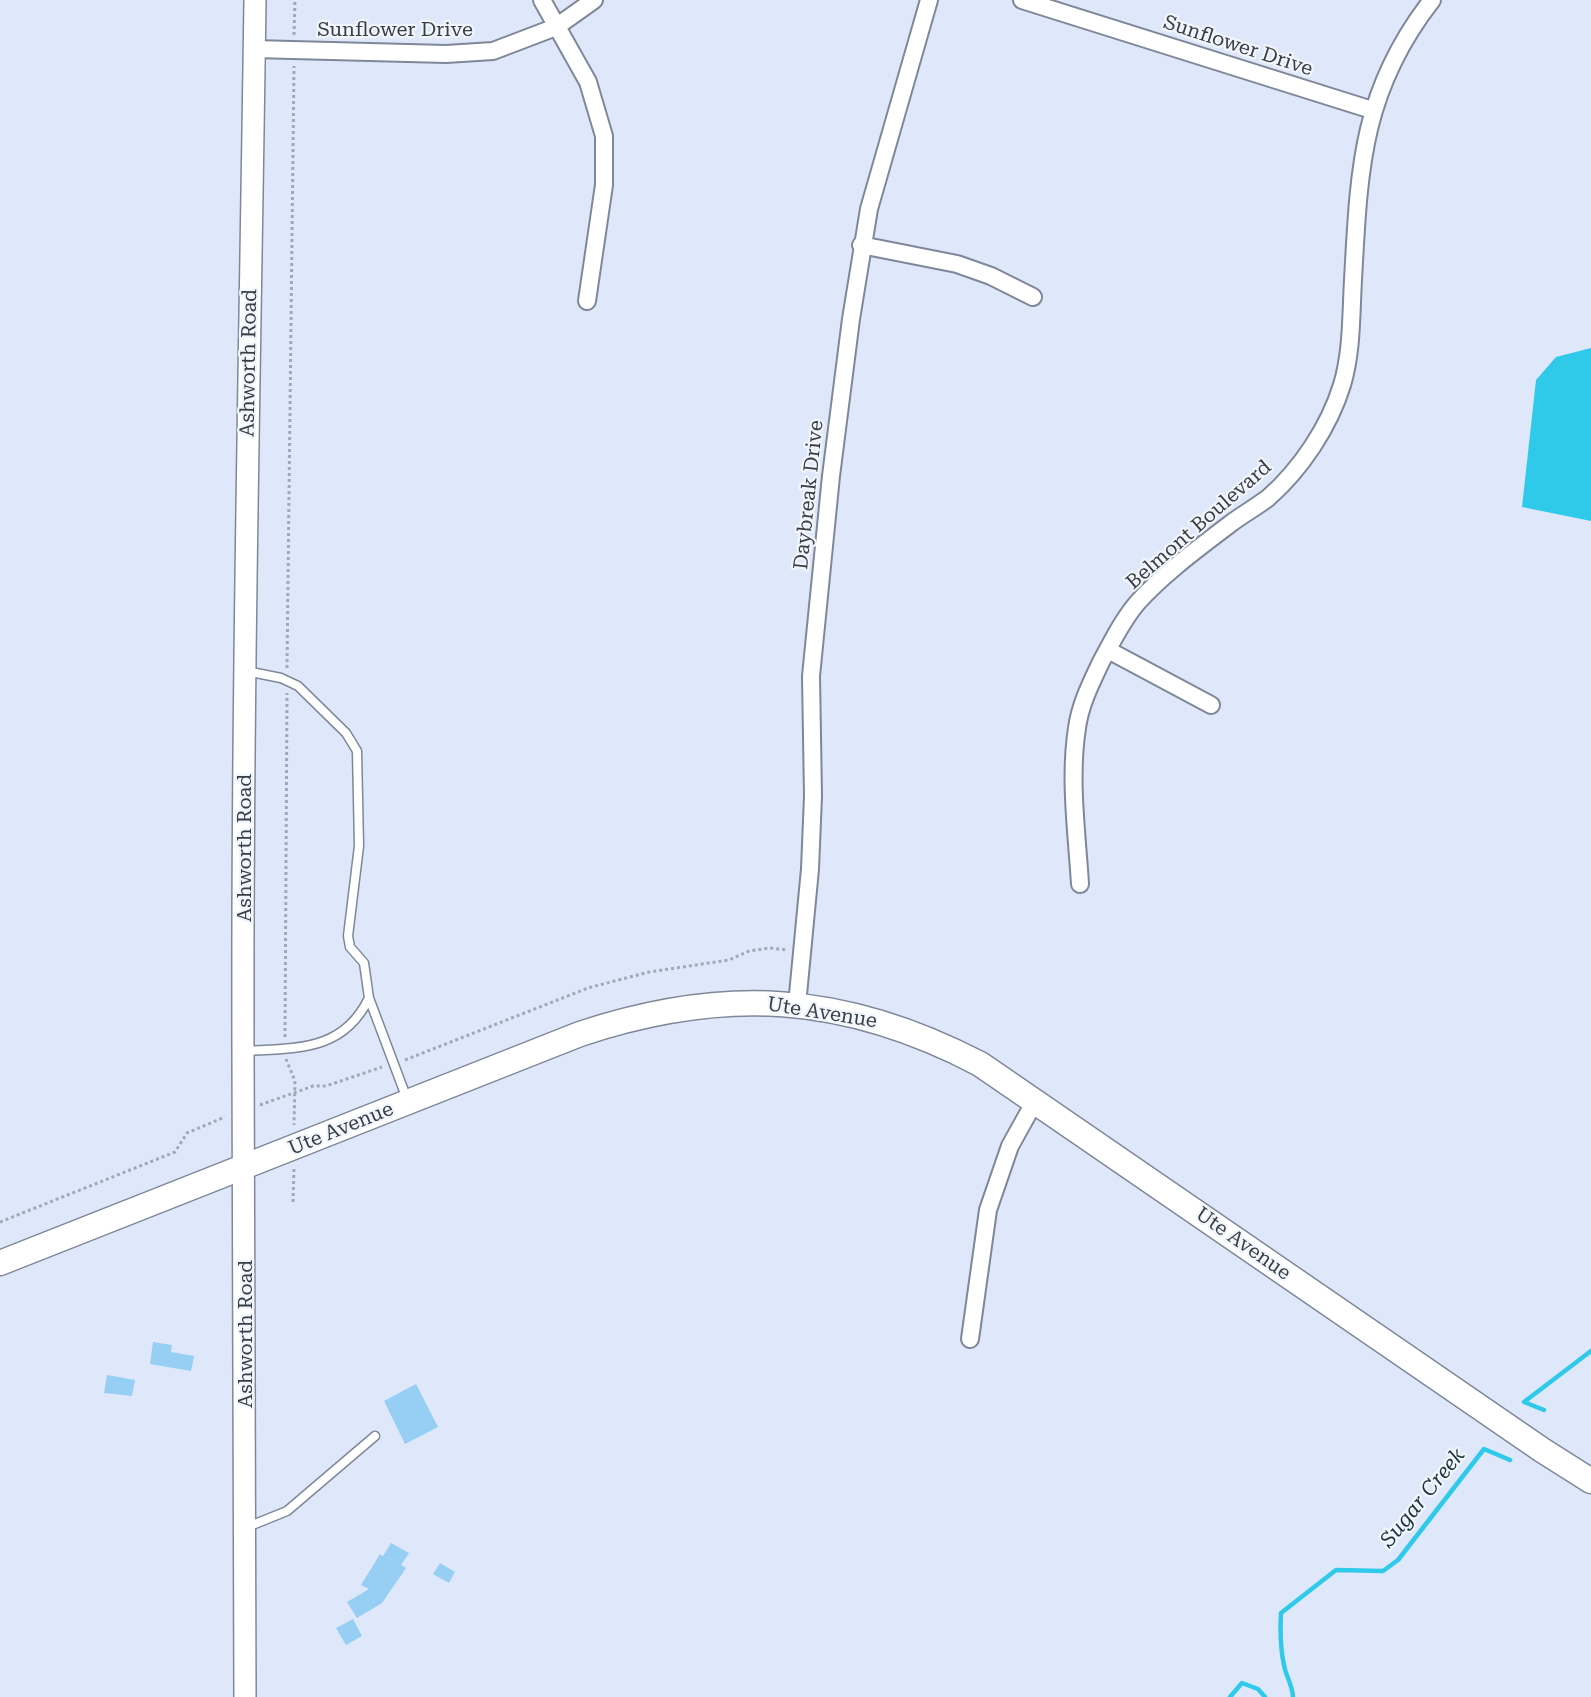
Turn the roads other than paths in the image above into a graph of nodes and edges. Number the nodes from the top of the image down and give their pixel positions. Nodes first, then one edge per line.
1 (255, 0) edge
2 (542, 0) edge
3 (594, 0) edge
4 (929, 0) edge
5 (1022, 0) edge
6 (1432, 0) edge
7 (556, 27) junction
8 (254, 49) junction
9 (1372, 110) junction
10 (861, 245) junction
11 (1033, 297) dead end
12 (587, 302) dead end
13 (1108, 650) junction
14 (246, 671) junction
15 (1211, 705) dead end
16 (1080, 884) dead end
17 (369, 998) junction
18 (797, 1005) junction
19 (243, 1051) junction
20 (1035, 1101) junction
21 (408, 1102) junction
22 (246, 1167) junction
23 (0, 1263) edge
24 (970, 1339) dead end
25 (375, 1436) dead end
26 (1591, 1480) edge
27 (245, 1528) junction
28 (244, 1697) edge

1 - 8 street, Ashworth Road
2 - 7 street
3 - 7 street, Sunflower Drive
4 - 10 street, Daybreak Drive
5 - 9 street, Sunflower Drive
6 - 9 street, Belmont Boulevard
7 - 8 street, Sunflower Drive
7 - 12 street
8 - 14 street, Ashworth Road
9 - 13 street, Belmont Boulevard
10 - 11 street
10 - 18 street, Daybreak Drive
13 - 15 street
13 - 16 street, Belmont Boulevard
14 - 17 lane
14 - 19 street, Ashworth Road
17 - 19 lane
17 - 21 lane
18 - 20 main road, Ute Avenue
18 - 21 main road, Ute Avenue
19 - 22 street, Ashworth Road
20 - 24 street
20 - 26 main road, Ute Avenue
21 - 22 main road, Ute Avenue
22 - 23 main road, Ute Avenue
22 - 27 street, Ashworth Road
25 - 27 lane
27 - 28 street, Ashworth Road

